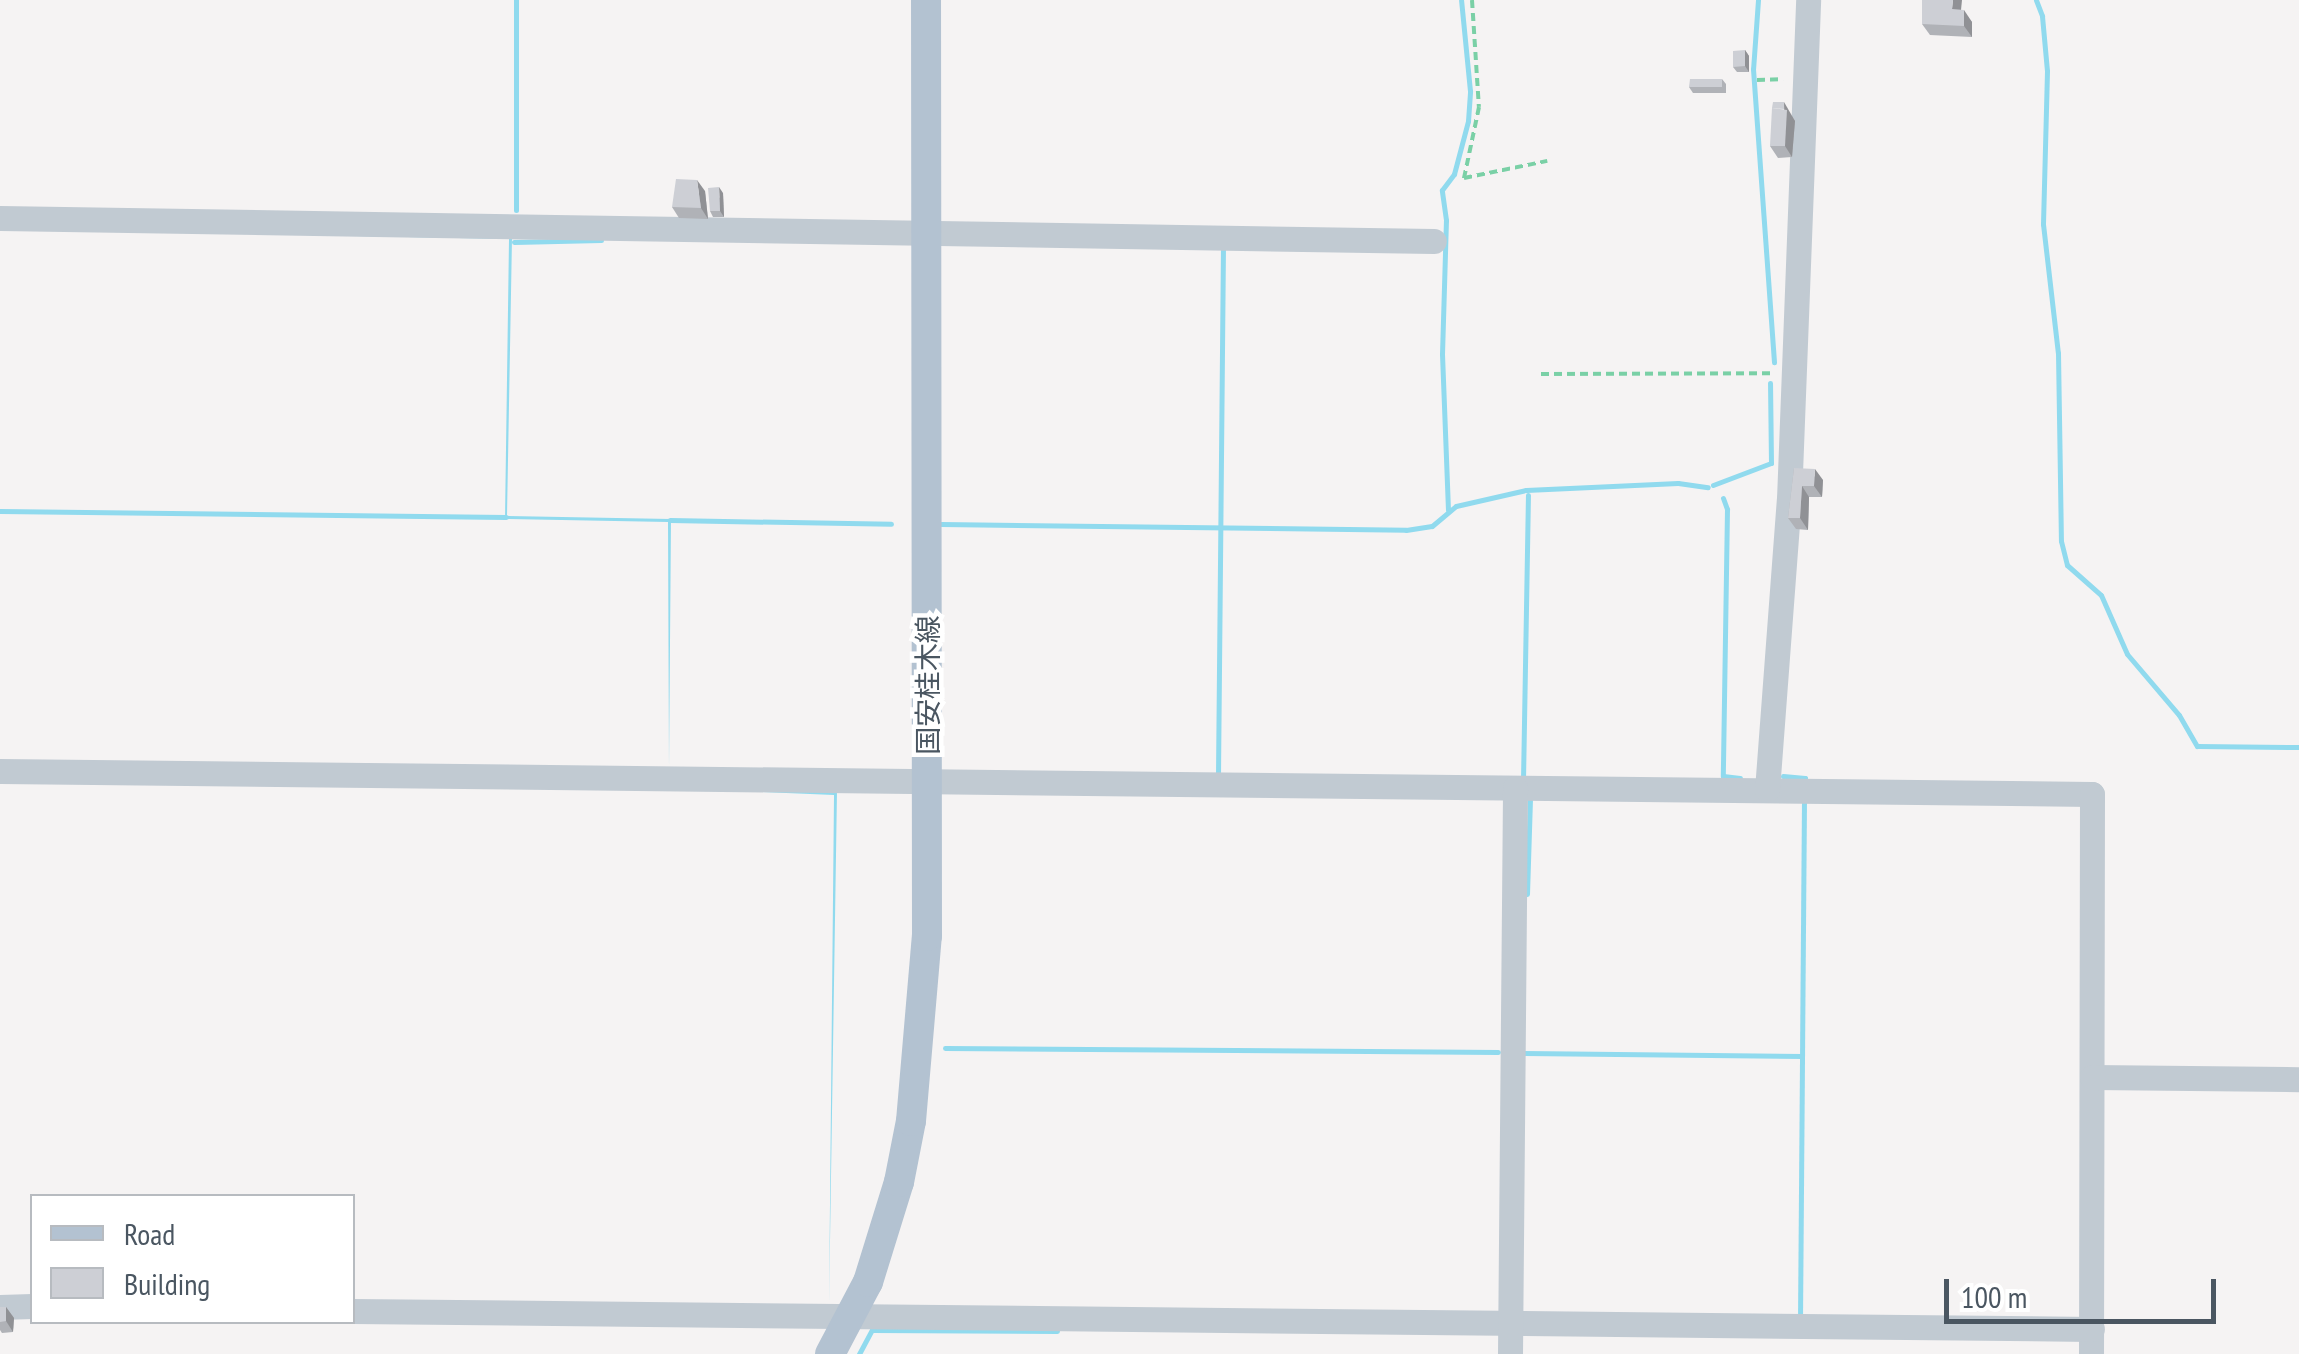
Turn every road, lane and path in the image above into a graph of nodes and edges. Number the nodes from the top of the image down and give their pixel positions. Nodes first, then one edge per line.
1 (926, 0) edge
2 (1472, 0) edge
3 (1808, 0) edge
4 (1547, 161) dead end
5 (0, 218) edge
6 (924, 235) junction
7 (1434, 240) dead end
8 (1795, 373) junction
9 (1541, 374) dead end
10 (0, 771) edge
11 (929, 784) junction
12 (1515, 788) junction
13 (1768, 790) junction
14 (2092, 1077) junction
15 (2299, 1079) edge
16 (0, 1306) edge
17 (30, 1306) edge
18 (355, 1311) edge
19 (850, 1319) junction
20 (1510, 1326) junction
21 (2092, 1342) edge
22 (830, 1354) edge
23 (1510, 1354) edge

1 - 6 main road, 国安桂木線
2 - 4 path
3 - 8 street
5 - 6 street
6 - 7 street
6 - 11 main road, 国安桂木線
8 - 9 path
8 - 13 street
10 - 11 street
11 - 12 street
11 - 19 main road, 国安桂木線
12 - 13 street
12 - 20 street
13 - 14 street
14 - 15 street
14 - 21 street
16 - 17 street
18 - 19 street
19 - 20 street
19 - 22 main road, 国安桂木線
20 - 21 street
20 - 23 street

